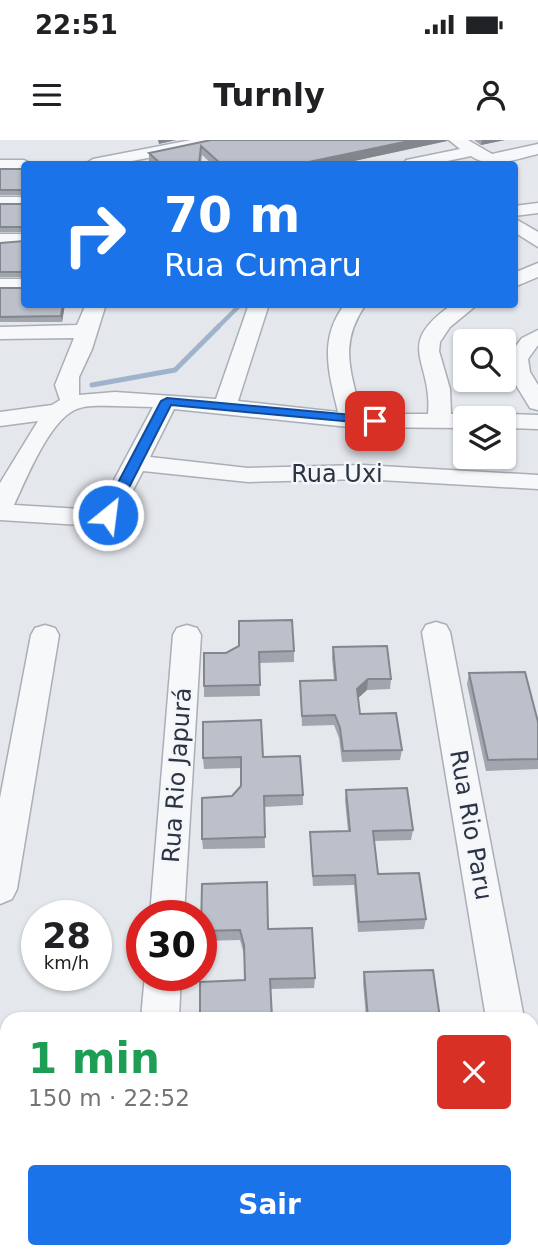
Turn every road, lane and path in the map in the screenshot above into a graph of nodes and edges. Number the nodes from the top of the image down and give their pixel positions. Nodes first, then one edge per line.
1 (216, 140) edge
2 (457, 140) edge
3 (538, 149) edge
4 (473, 151) junction
5 (125, 161) edge
6 (426, 161) edge
7 (21, 165) edge
8 (0, 166) edge
9 (0, 202) edge
10 (21, 202) edge
11 (538, 208) edge
12 (518, 210) edge
13 (518, 226) edge
14 (21, 239) edge
15 (0, 240) edge
16 (538, 241) edge
17 (538, 269) edge
18 (518, 280) edge
19 (518, 284) edge
20 (0, 285) edge
21 (21, 285) edge
22 (538, 295) edge
23 (94, 308) edge
24 (258, 308) edge
25 (352, 308) edge
26 (455, 308) edge
27 (85, 331) junction
28 (0, 332) edge
29 (538, 336) edge
30 (167, 401) junction
31 (538, 403) edge
32 (65, 407) junction
33 (224, 408) junction
34 (0, 419) edge
35 (351, 420) junction
36 (439, 420) junction
37 (453, 421) edge
38 (516, 421) edge
39 (538, 422) edge
40 (136, 463) junction
41 (538, 482) edge
42 (0, 510) edge
43 (436, 632) dead end
44 (45, 635) dead end
45 (187, 635) dead end
46 (0, 889) edge
47 (168, 900) edge
48 (162, 991) edge
49 (160, 1012) edge
50 (504, 1012) edge

1 - 5 street
2 - 4 street
3 - 4 street
4 - 6 street
7 - 8 street
9 - 10 street
11 - 12 street
13 - 16 street
14 - 15 street
17 - 18 street
19 - 22 street
20 - 21 street
23 - 27 street
24 - 33 street
25 - 35 street
26 - 36 street
27 - 28 street
27 - 32 street
29 - 31 street
30 - 32 street
30 - 33 street
30 - 40 street
32 - 34 street
32 - 42 street
33 - 35 street
35 - 36 street
36 - 37 street
38 - 39 street
40 - 41 street, Rua Uxi
40 - 42 street
43 - 50 street, Rua Rio Paru
44 - 46 street
45 - 47 street, Rua Rio Japurá
48 - 49 street

